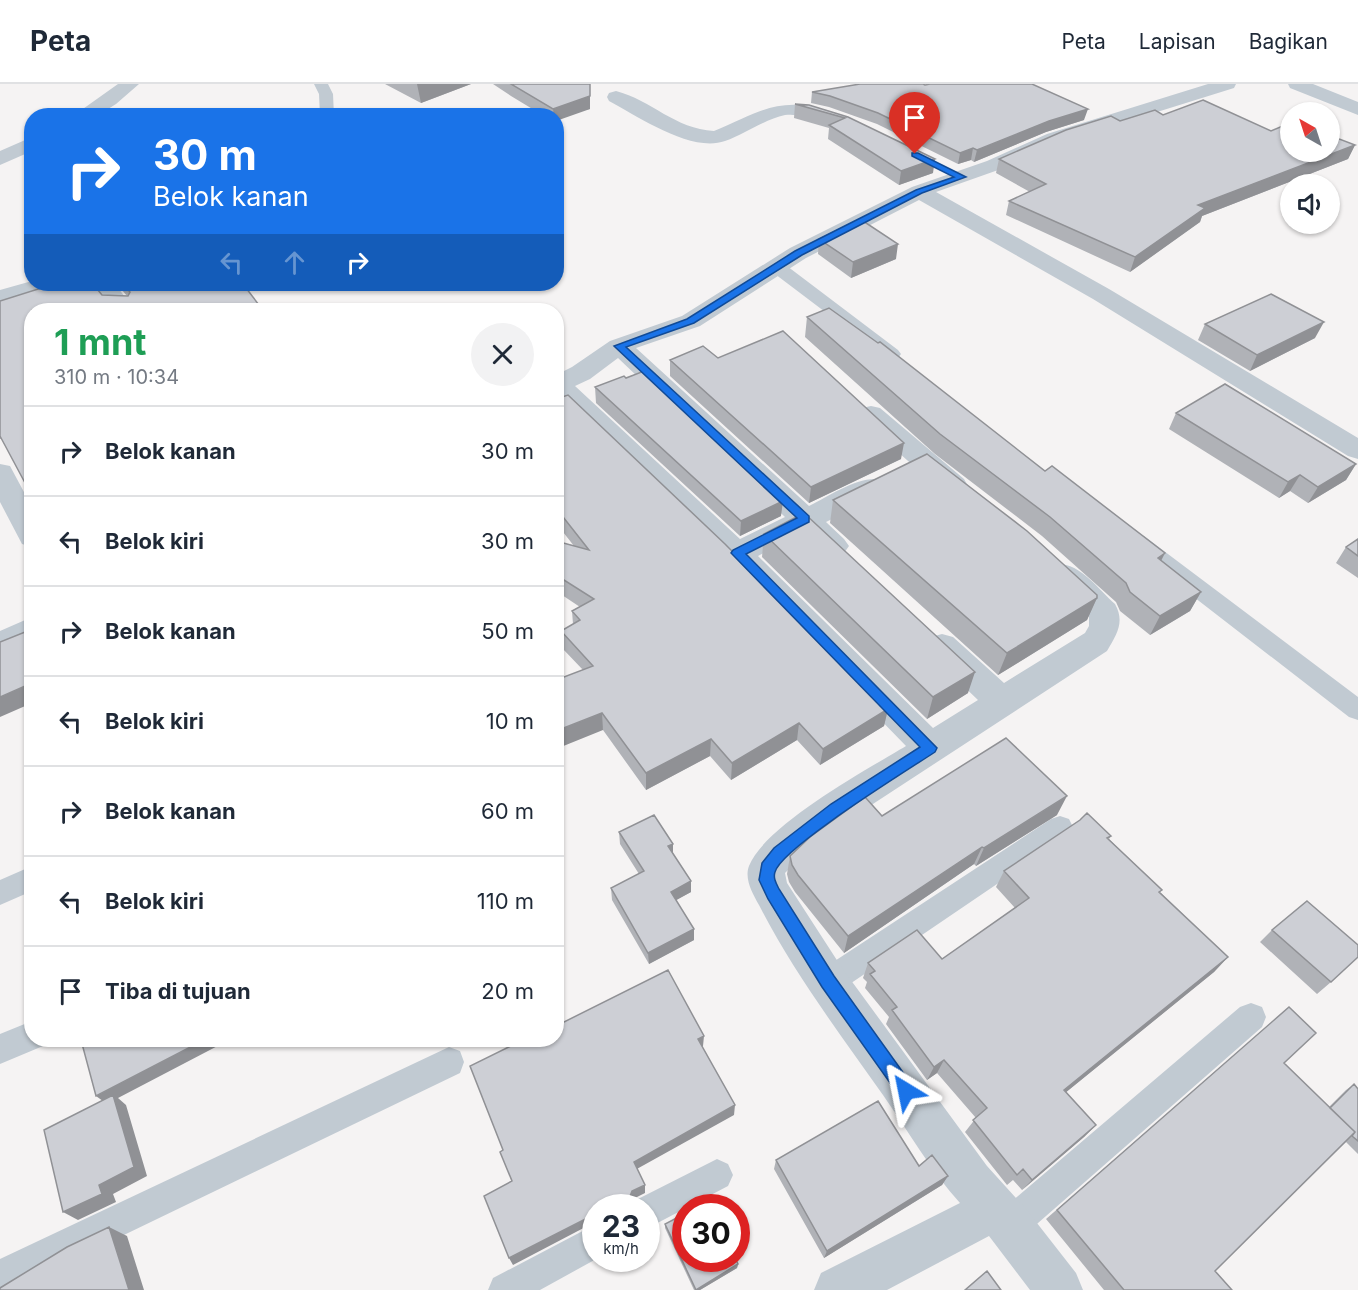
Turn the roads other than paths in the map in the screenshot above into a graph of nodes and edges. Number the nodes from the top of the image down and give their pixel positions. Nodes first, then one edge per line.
1 (130, 84) edge
2 (321, 84) edge
3 (1227, 84) edge
4 (1297, 84) edge
5 (616, 97) dead end
6 (96, 108) edge
7 (327, 108) edge
8 (1358, 109) edge
9 (851, 126) edge
10 (24, 147) edge
11 (0, 159) edge
12 (934, 163) dead end
13 (961, 177) junction
14 (919, 191) junction
15 (777, 267) junction
16 (24, 291) edge
17 (108, 291) edge
18 (0, 298) edge
19 (118, 303) edge
20 (619, 346) junction
21 (910, 368) edge
22 (564, 381) edge
23 (846, 391) edge
24 (564, 392) edge
25 (1358, 450) edge
26 (924, 462) junction
27 (0, 473) edge
28 (978, 504) edge
29 (805, 519) junction
30 (24, 521) edge
31 (1120, 528) edge
32 (737, 553) junction
33 (1039, 553) edge
34 (856, 567) edge
35 (924, 629) edge
36 (24, 633) edge
37 (0, 645) edge
38 (1000, 700) junction
39 (1358, 710) edge
40 (930, 748) junction
41 (1060, 827) edge
42 (24, 882) edge
43 (0, 893) edge
44 (828, 982) junction
45 (1251, 1017) dead end
46 (24, 1039) edge
47 (0, 1049) edge
48 (449, 1062) dead end
49 (717, 1175) dead end
50 (660, 1206) edge
51 (1002, 1217) junction
52 (582, 1249) edge
53 (0, 1277) edge
54 (505, 1290) edge
55 (838, 1290) edge
56 (1059, 1290) edge

1 - 6 street
2 - 7 lane
3 - 13 street
4 - 8 street
5 - 9 street
10 - 11 street
12 - 13 street
13 - 14 street
14 - 15 street
14 - 25 street
15 - 20 street
15 - 21 lane
16 - 18 street
17 - 19 street
20 - 22 street
20 - 29 street
23 - 26 street
24 - 32 street
26 - 28 street
26 - 29 street
27 - 30 street
29 - 32 street
29 - 34 street
31 - 39 lane
32 - 40 street
33 - 38 street
35 - 38 street
36 - 37 street
38 - 40 street
40 - 44 street
41 - 44 lane
42 - 43 lane
44 - 51 street
45 - 51 lane
46 - 47 lane
48 - 53 lane
49 - 50 lane
51 - 55 street
51 - 56 street
52 - 54 lane

